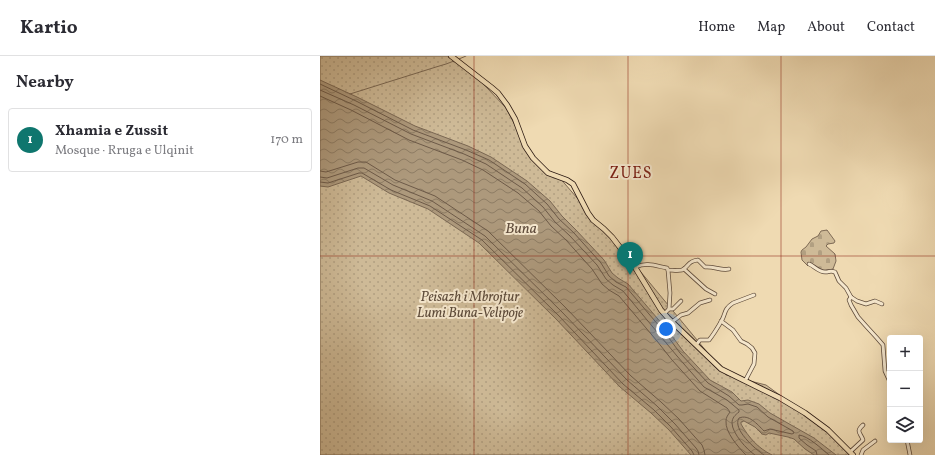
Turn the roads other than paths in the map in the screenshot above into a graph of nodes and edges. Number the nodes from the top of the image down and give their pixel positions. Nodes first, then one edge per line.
1 (451, 56) edge
2 (809, 264) dead end
3 (636, 267) junction
4 (684, 269) junction
5 (668, 270) junction
6 (730, 270) dead end
7 (715, 294) dead end
8 (754, 295) dead end
9 (851, 297) junction
10 (710, 300) dead end
11 (681, 301) dead end
12 (882, 304) dead end
13 (669, 309) junction
14 (664, 314) junction
15 (721, 321) junction
16 (672, 322) junction
17 (696, 345) junction
18 (887, 375) edge
19 (746, 381) junction
20 (863, 425) dead end
21 (875, 441) dead end
22 (908, 443) edge
23 (851, 454) edge
24 (861, 455) edge
25 (910, 455) edge

1 - 3 main road
2 - 9 street
3 - 5 street
3 - 14 main road
4 - 5 street
4 - 6 street
4 - 7 street
5 - 13 street
8 - 15 street
9 - 12 street
9 - 18 street
10 - 16 street
11 - 13 street
13 - 14 street
14 - 16 main road
15 - 17 street
15 - 19 street
16 - 17 main road
17 - 19 main road
19 - 23 main road
20 - 23 street
21 - 24 street
22 - 25 street

